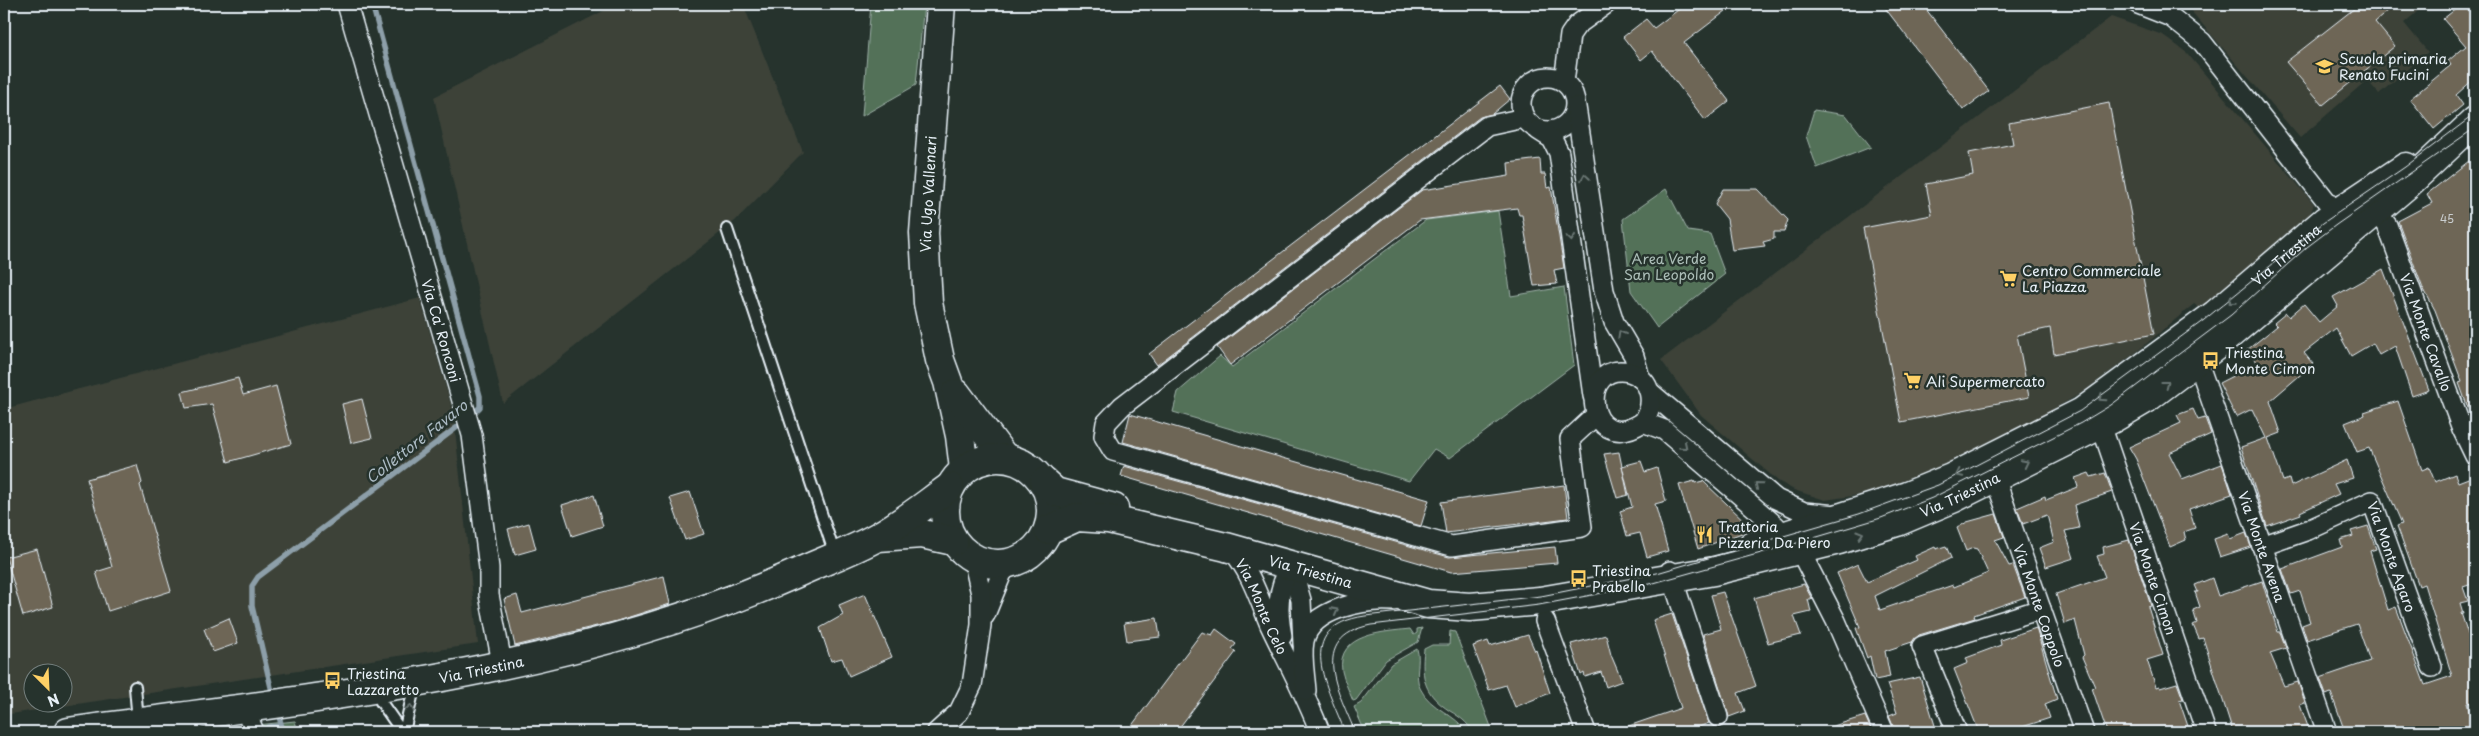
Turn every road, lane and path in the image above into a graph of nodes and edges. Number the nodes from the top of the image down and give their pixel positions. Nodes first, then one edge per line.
1 (347, 4) edge
2 (941, 4) edge
3 (1606, 4) edge
4 (2138, 4) edge
5 (1564, 82) junction
6 (1576, 106) junction
7 (1531, 124) junction
8 (2472, 132) edge
9 (2408, 184) junction
10 (2376, 211) junction
11 (2336, 213) junction
12 (727, 229) dead end
13 (2283, 288) junction
14 (2198, 366) junction
15 (948, 382) junction
16 (1645, 386) junction
17 (1593, 396) junction
18 (1596, 415) junction
19 (1643, 422) junction
20 (2101, 425) junction
21 (2475, 456) edge
22 (1004, 457) junction
23 (957, 478) junction
24 (1995, 478) junction
25 (1044, 482) junction
26 (1776, 499) junction
27 (1852, 515) junction
28 (1048, 530) junction
29 (1785, 537) junction
30 (876, 538) junction
31 (2262, 546) junction
32 (1225, 548) junction
33 (963, 550) junction
34 (835, 556) junction
35 (1013, 562) junction
36 (1291, 566) junction
37 (1671, 575) junction
38 (1428, 604) junction
39 (2041, 609) junction
40 (1545, 621) dead end
41 (980, 625) junction
42 (1303, 647) junction
43 (502, 664) junction
44 (1288, 664) junction
45 (2432, 667) dead end
46 (410, 682) junction
47 (135, 687) dead end
48 (378, 689) junction
49 (1306, 697) junction
50 (251, 716) edge
51 (1718, 718) dead end
52 (138, 722) junction
53 (68, 732) edge
54 (403, 732) edge
55 (937, 732) edge
56 (1320, 732) edge
57 (1586, 732) edge
58 (1884, 732) edge
59 (1957, 732) edge
60 (2084, 732) edge
61 (2206, 732) edge
62 (2327, 732) edge

1 - 43 street, Via Ca' Ronconi
2 - 15 street, Via Ugo Vallenari
3 - 5 street
4 - 11 street
5 - 6 street
5 - 7 street
6 - 7 street
16 -> 6 street
7 -> 17 street
7 - 18 street
8 - 9 street, Via Triestina
8 - 11 street, Via Triestina
9 - 10 street, Via Triestina
9 - 11 street, Via Triestina
10 - 13 street, Via Triestina
10 - 21 street, Via Monte Cavallo
11 - 13 street, Via Triestina
11 -> 27 street, Via Triestina
12 - 34 lane
13 - 14 street, Via Triestina
20 -> 14 street, Via Triestina
14 - 31 street, Via Monte Avena
15 - 22 street, Via Ugo Vallenari
15 - 23 street, Via Ugo Vallenari
16 - 17 street
16 - 19 street
26 -> 16 street
17 - 18 street
18 - 19 street
19 -> 29 street
24 -> 20 street, Via Triestina
20 - 61 street, Via Monte Cimon
22 - 23 street
22 - 25 street
23 - 30 street, Via Triestina
23 - 33 street
29 -> 24 street, Via Triestina
24 - 39 street, Via Monte Coppolo
25 - 28 street
25 - 32 street, Via Triestina
26 - 27 street
26 - 29 street
27 - 29 street, Via Triestina
28 - 32 street
28 - 35 street
29 - 37 street, Via Triestina
29 - 37 street, Via Triestina
29 - 58 street
30 - 33 street, Via Triestina
30 - 34 street, Via Triestina
31 - 45 street, Via Monte Agaro
31 - 62 street, Via Monte Avena
32 - 36 street, Via Triestina
32 - 44 street, Via Monte Celo
33 - 35 street
33 - 41 street
34 - 43 street, Via Triestina
35 - 41 street
36 - 38 street, Via Triestina
36 - 42 street, Via Monte Celo
36 - 44 street, Via Monte Celo
37 - 38 street, Via Triestina
37 - 51 street
42 -> 38 street, Via Monte Celo
39 - 59 street
39 - 60 street, Via Monte Coppolo
40 - 57 street
41 - 55 street
42 - 49 street, Via Monte Celo
43 - 46 street, Via Triestina
44 - 49 street, Via Monte Celo
46 - 48 street, Via Triestina
54 -> 46 lane
47 - 52 lane
48 - 50 street, Via Triestina
48 - 54 lane
49 - 56 street, Via Monte Celo
50 - 52 street, Via Triestina
52 - 53 street, Via Triestina

